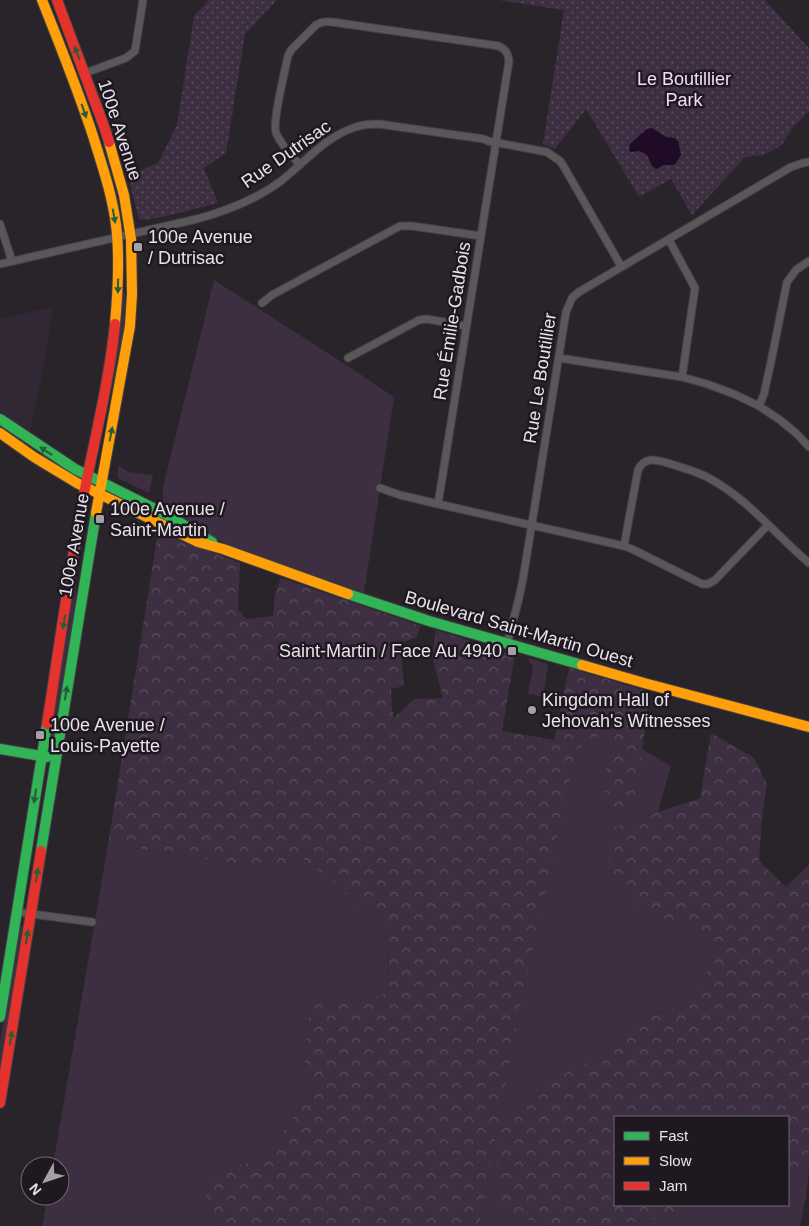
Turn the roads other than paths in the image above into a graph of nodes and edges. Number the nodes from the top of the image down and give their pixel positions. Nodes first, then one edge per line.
1 (42, 0) edge
2 (57, 0) edge
3 (143, 0) edge
4 (85, 73) junction
5 (496, 142) junction
6 (809, 162) edge
7 (300, 165) junction
8 (0, 224) edge
9 (130, 234) junction
10 (482, 236) junction
11 (117, 237) junction
12 (669, 240) junction
13 (12, 261) junction
14 (809, 262) edge
15 (0, 264) edge
16 (621, 266) junction
17 (262, 303) dead end
18 (466, 326) junction
19 (348, 358) dead end
20 (559, 358) junction
21 (682, 377) junction
22 (759, 406) junction
23 (0, 419) edge
24 (0, 433) edge
25 (809, 447) edge
26 (88, 475) junction
27 (102, 482) junction
28 (85, 487) junction
29 (380, 488) dead end
30 (99, 494) junction
31 (438, 504) junction
32 (768, 525) junction
33 (531, 526) junction
34 (624, 546) junction
35 (223, 549) junction
36 (809, 563) edge
37 (507, 644) junction
38 (809, 727) edge
39 (0, 750) edge
40 (42, 756) junction
41 (55, 758) junction
42 (17, 912) junction
43 (30, 914) junction
44 (92, 922) dead end
45 (0, 1017) edge
46 (0, 1103) edge

1 -> 11 street, 100e Avenue
4 -> 2 street, 100e Avenue
3 - 4 street
4 - 9 street, 100e Avenue
5 - 7 street, Rue Dutrisac
5 - 7 street, Rue Émilie-Gadbois
5 - 10 street, Rue Émilie-Gadbois
5 - 16 street, Rue Dutrisac
6 - 12 street, Rue Le Boutillier
7 - 9 street, Rue Dutrisac
8 - 13 street
9 - 11 street, Rue Dutrisac
27 -> 9 street, 100e Avenue
10 - 17 street
10 - 18 street, Rue Émilie-Gadbois
11 - 13 street, Rue Dutrisac
11 -> 26 street, 100e Avenue
12 - 16 street, Rue Le Boutillier
12 - 21 street
13 - 15 street, Rue Dutrisac
14 - 22 street
16 - 20 street, Rue Le Boutillier
18 - 19 street
18 - 31 street, Rue Émilie-Gadbois
20 - 21 street
20 - 33 street, Rue Le Boutillier
21 - 22 street
22 - 25 street
26 -> 23 street, Boulevard Saint-Martin Ouest
24 - 28 street, Boulevard Saint-Martin Ouest
26 - 27 street, Boulevard Saint-Martin Ouest
26 - 28 street, 100e Avenue
27 - 30 street, 100e Avenue
27 - 35 street, Boulevard Saint-Martin Ouest
28 - 30 street, Boulevard Saint-Martin Ouest
28 -> 40 street, 100e Avenue
29 - 31 street
30 - 35 street, Boulevard Saint-Martin Ouest
41 -> 30 street, 100e Avenue
31 - 33 street
32 - 34 street
32 - 34 street
32 - 36 street
33 - 34 street
33 - 37 street, Rue Le Boutillier
35 - 37 street, Boulevard Saint-Martin Ouest
37 - 38 street, Boulevard Saint-Martin Ouest
39 - 40 street
40 - 41 street
40 -> 42 street, 100e Avenue
43 -> 41 street, 100e Avenue
42 - 43 street
42 - 45 street, 100e Avenue
43 - 44 street
46 -> 43 street, 100e Avenue

